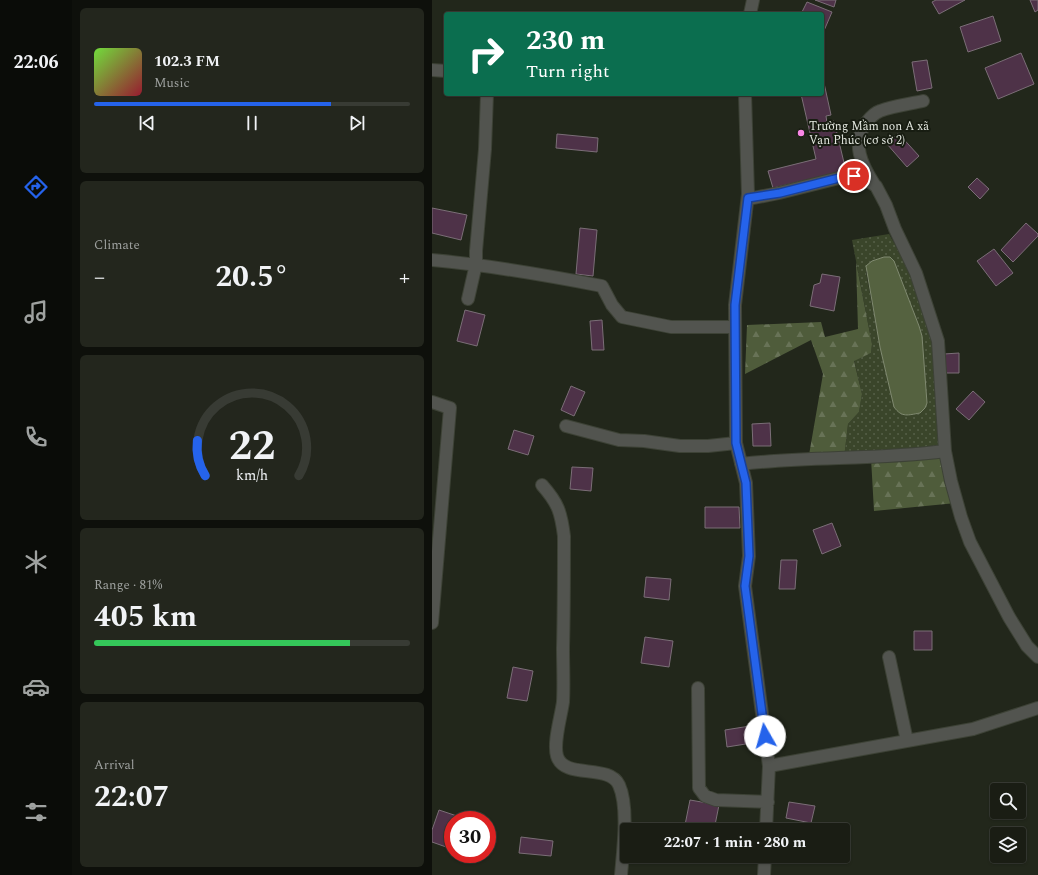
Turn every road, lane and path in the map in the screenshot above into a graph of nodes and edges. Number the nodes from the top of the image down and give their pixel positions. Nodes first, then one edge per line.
1 (753, 0) edge
2 (750, 12) edge
3 (432, 70) edge
4 (444, 70) edge
5 (487, 96) edge
6 (745, 96) edge
7 (923, 101) dead end
8 (876, 186) junction
9 (748, 198) junction
10 (432, 260) edge
11 (476, 264) junction
12 (468, 299) dead end
13 (735, 327) junction
14 (432, 402) edge
15 (566, 426) dead end
16 (736, 443) junction
17 (945, 451) junction
18 (741, 464) junction
19 (542, 486) dead end
20 (432, 623) edge
21 (889, 657) dead end
22 (1038, 657) edge
23 (698, 688) dead end
24 (1038, 708) edge
25 (907, 741) junction
26 (769, 766) junction
27 (768, 802) junction
28 (766, 823) edge
29 (765, 863) edge
30 (621, 875) edge
31 (764, 875) edge

1 - 2 street
3 - 4 street
5 - 11 street
6 - 9 street
7 - 8 street
8 - 9 street
8 - 17 street
9 - 13 street
10 - 11 street
11 - 12 street
11 - 13 street
13 - 16 street
14 - 20 street
15 - 16 street
16 - 18 street
17 - 18 street
17 - 22 street
18 - 26 street
19 - 30 street
21 - 25 street
23 - 27 street
24 - 25 street
25 - 26 street
26 - 27 street
27 - 28 street
29 - 31 street

